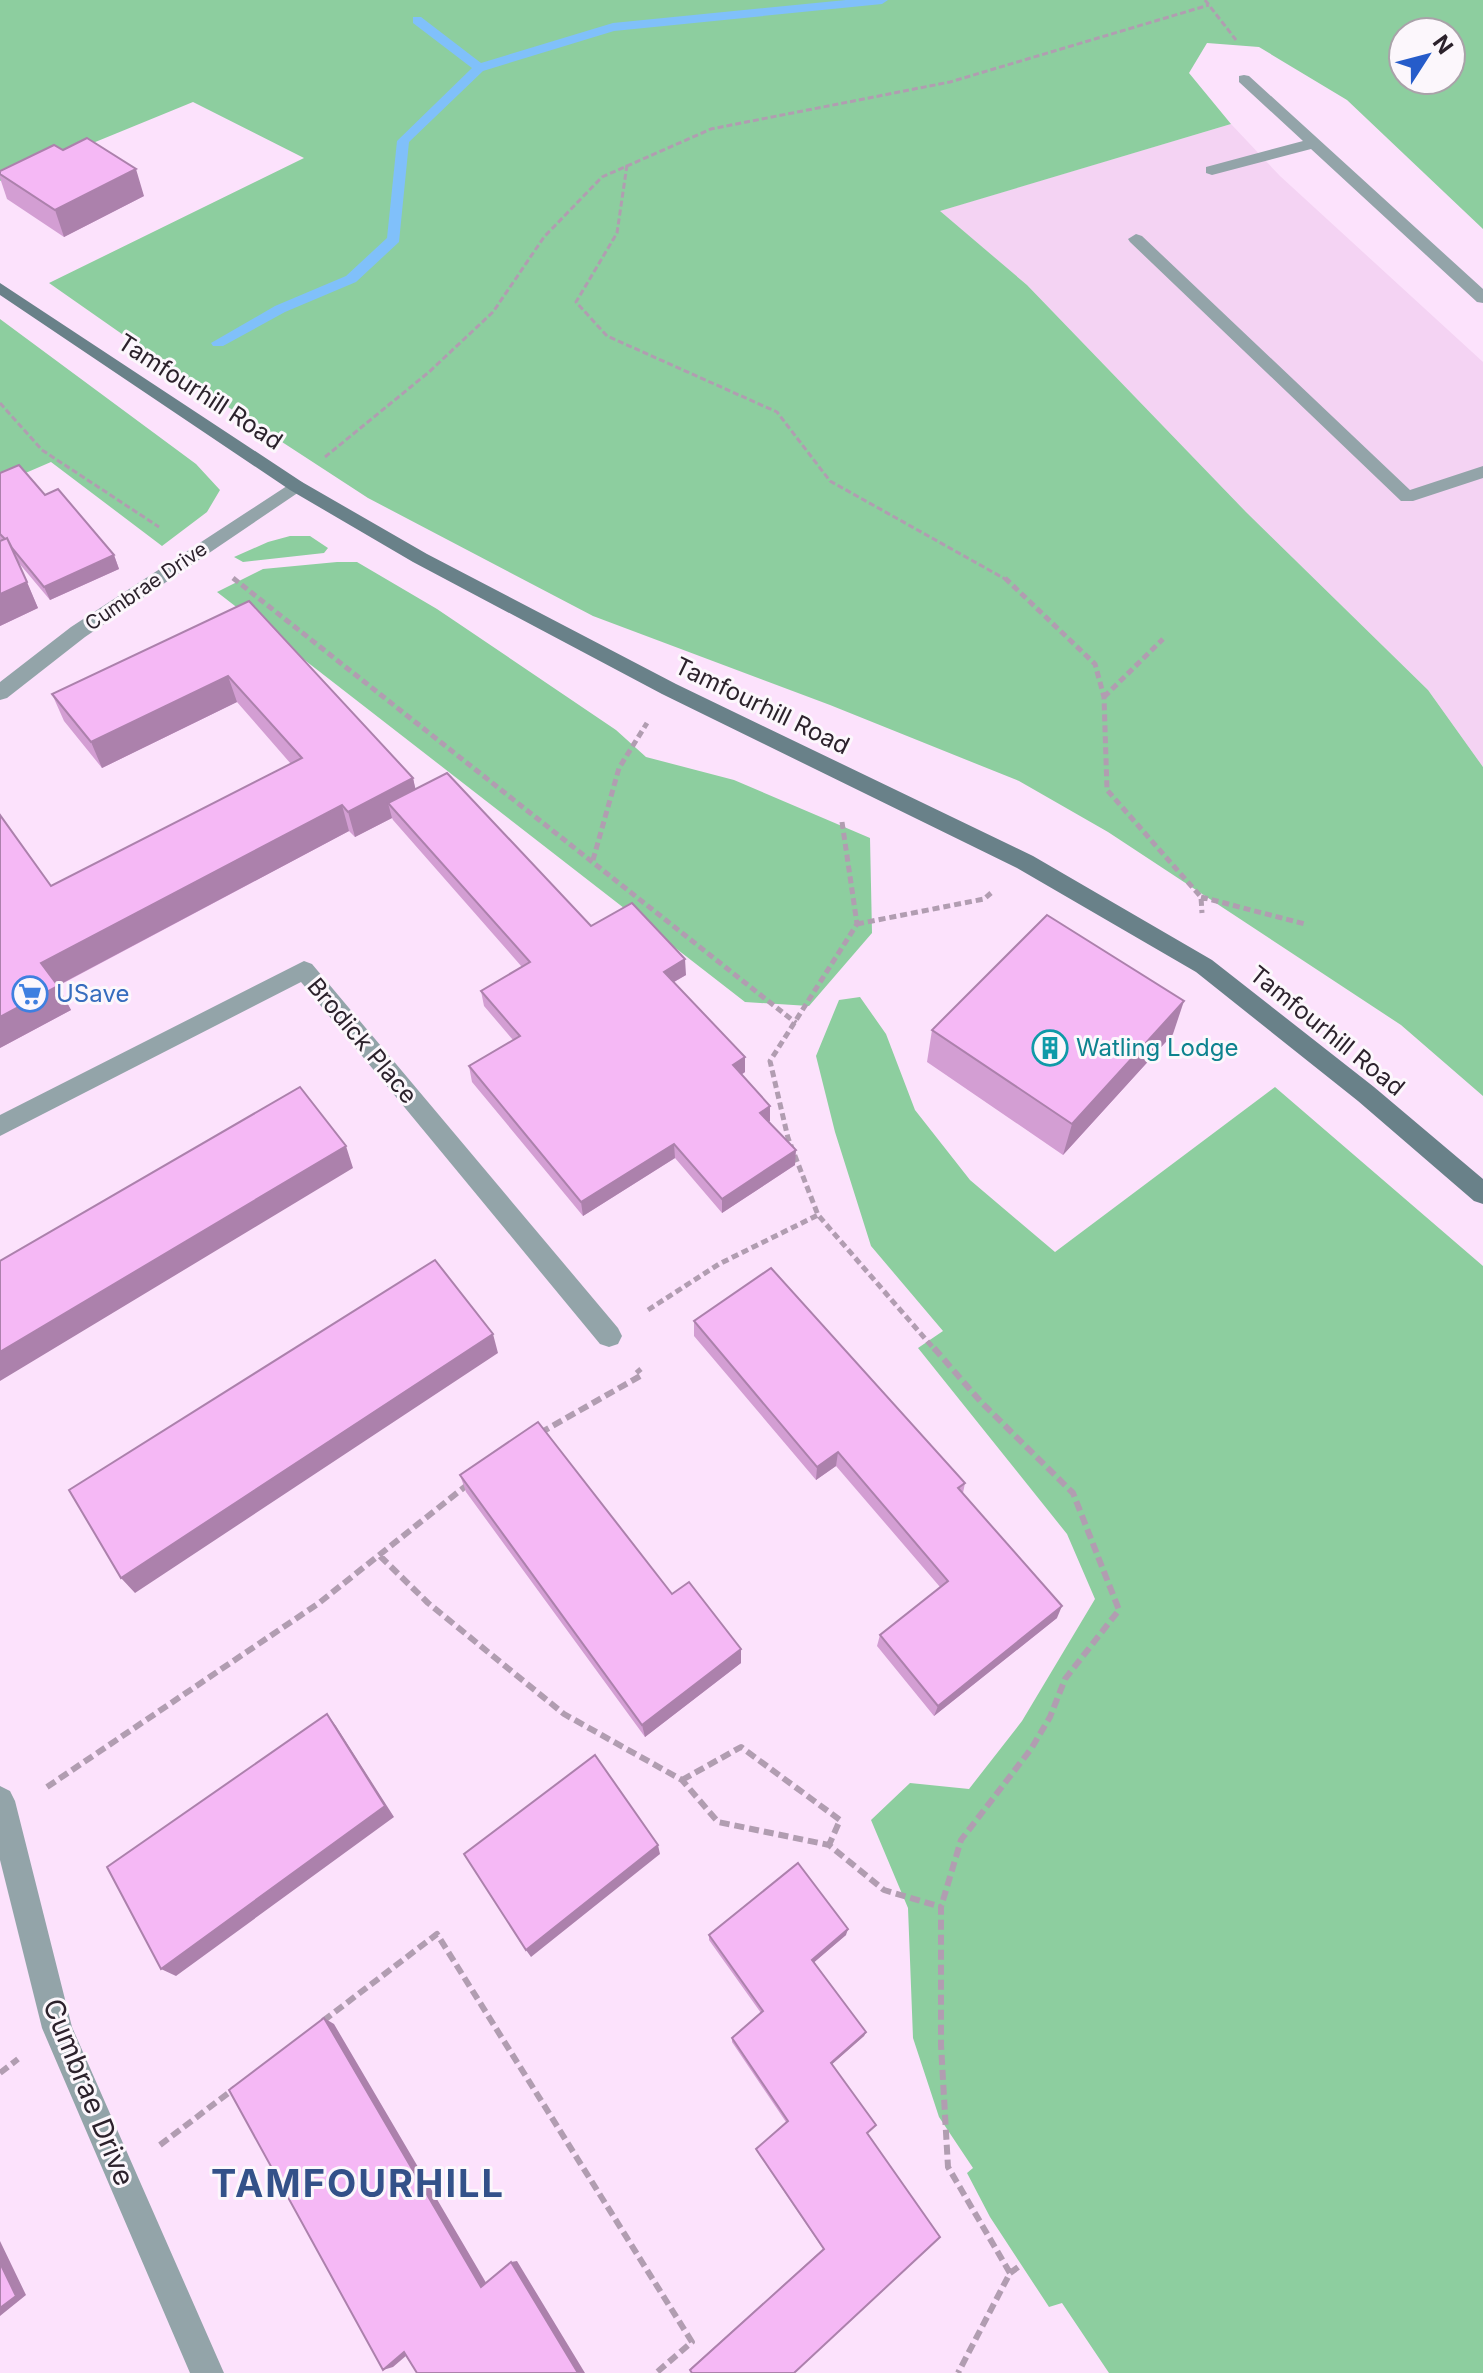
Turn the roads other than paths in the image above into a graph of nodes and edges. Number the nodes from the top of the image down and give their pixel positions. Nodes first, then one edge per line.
1 (1244, 79) road end
2 (1314, 143) junction
3 (1212, 170) dead end
4 (1136, 239) dead end
5 (0, 288) edge
6 (1483, 298) edge
7 (1483, 472) edge
8 (296, 486) junction
9 (0, 693) edge
10 (0, 1126) edge
11 (1483, 1194) edge
12 (609, 1336) road end
13 (2, 1808) edge
14 (207, 2373) edge

1 - 2 street
2 - 3 street
2 - 6 street
4 - 7 street
5 - 8 main road, Tamfourhill Road
8 - 9 street, Cumbrae Drive
8 - 11 main road, Tamfourhill Road
10 - 12 street, Brodick Place
13 - 14 street, Cumbrae Drive

